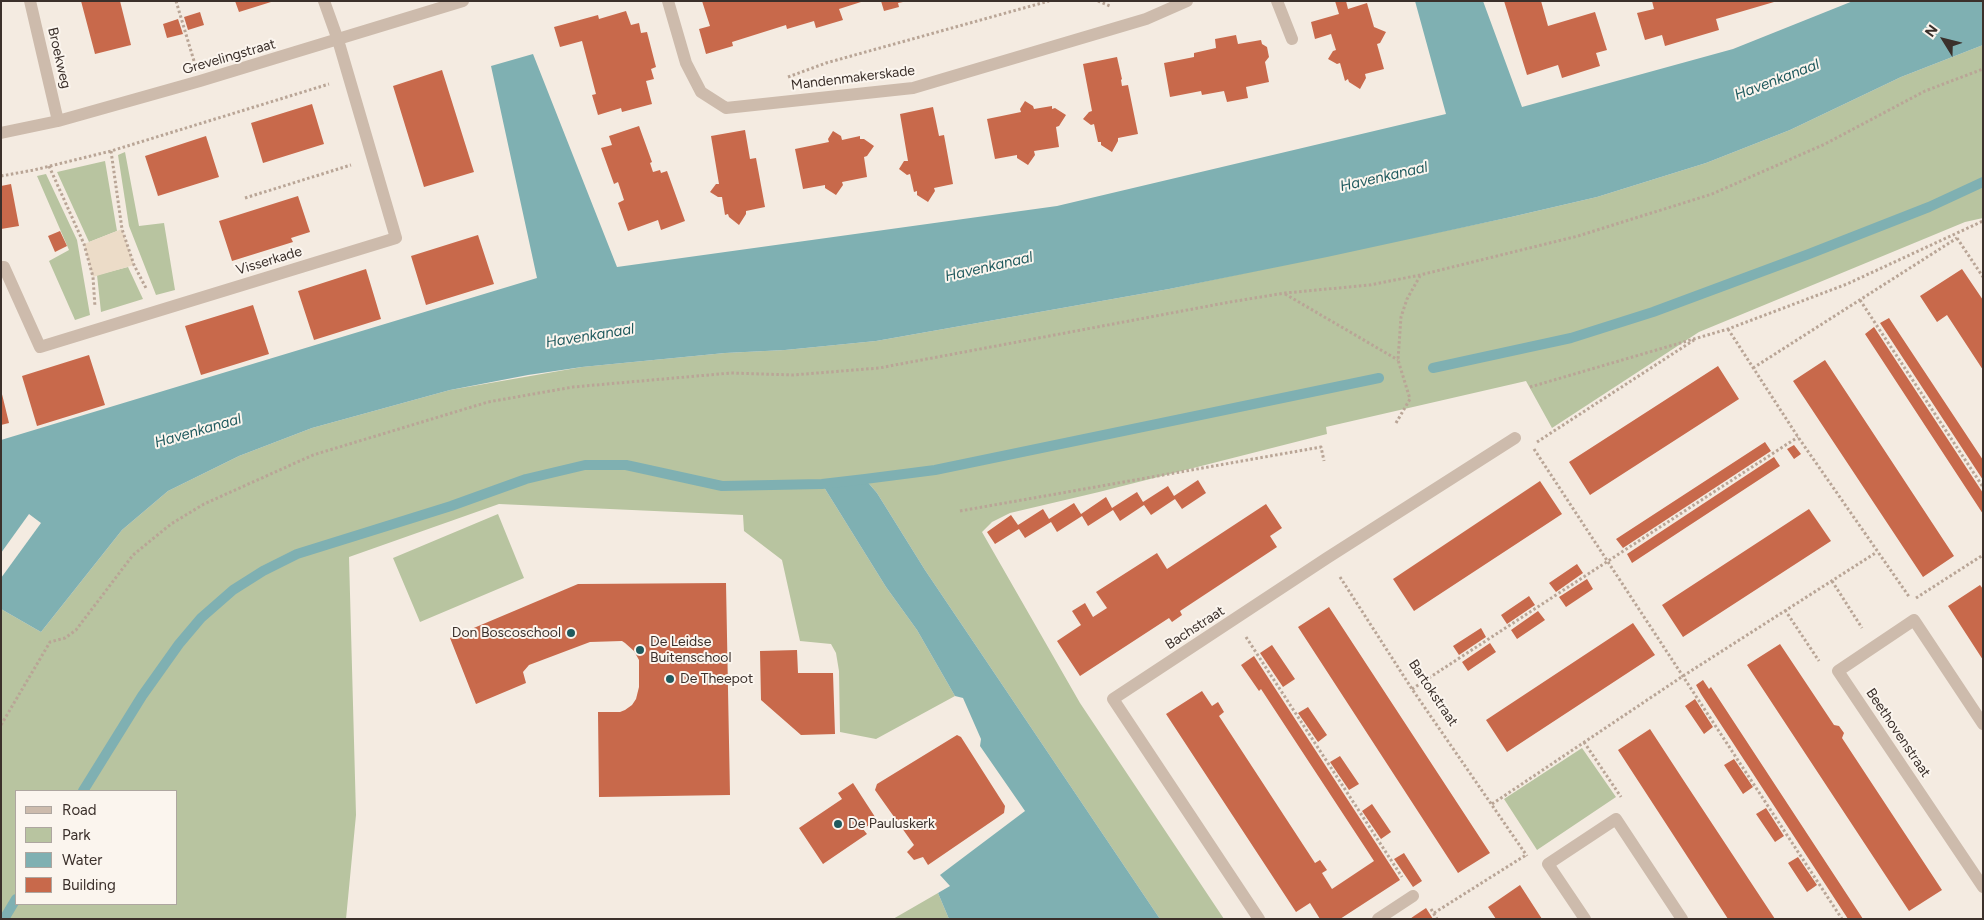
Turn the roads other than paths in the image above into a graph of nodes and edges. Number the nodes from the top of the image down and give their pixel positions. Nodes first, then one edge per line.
1 (30, 1) edge
2 (324, 1) edge
3 (463, 1) edge
4 (668, 1) edge
5 (1187, 1) edge
6 (1277, 1) edge
7 (1292, 39) dead end
8 (338, 40) junction
9 (58, 121) junction
10 (1, 133) edge
11 (1, 268) edge
12 (1515, 438) dead end
13 (1983, 724) edge
14 (1983, 887) edge
15 (1414, 896) road end
16 (1259, 919) edge
17 (1378, 919) edge
18 (1585, 919) edge
19 (1682, 919) edge

1 - 9 street, Broekweg
2 - 8 street, Visserkade
3 - 8 street, Grevelingstraat
4 - 5 street, Mandenmakerskade
6 - 7 street
8 - 9 street, Grevelingstraat
8 - 11 street, Visserkade
9 - 10 street, Grevelingstraat
12 - 16 street, Bachstraat
13 - 14 street, Beethovenstraat
15 - 17 street
18 - 19 street

